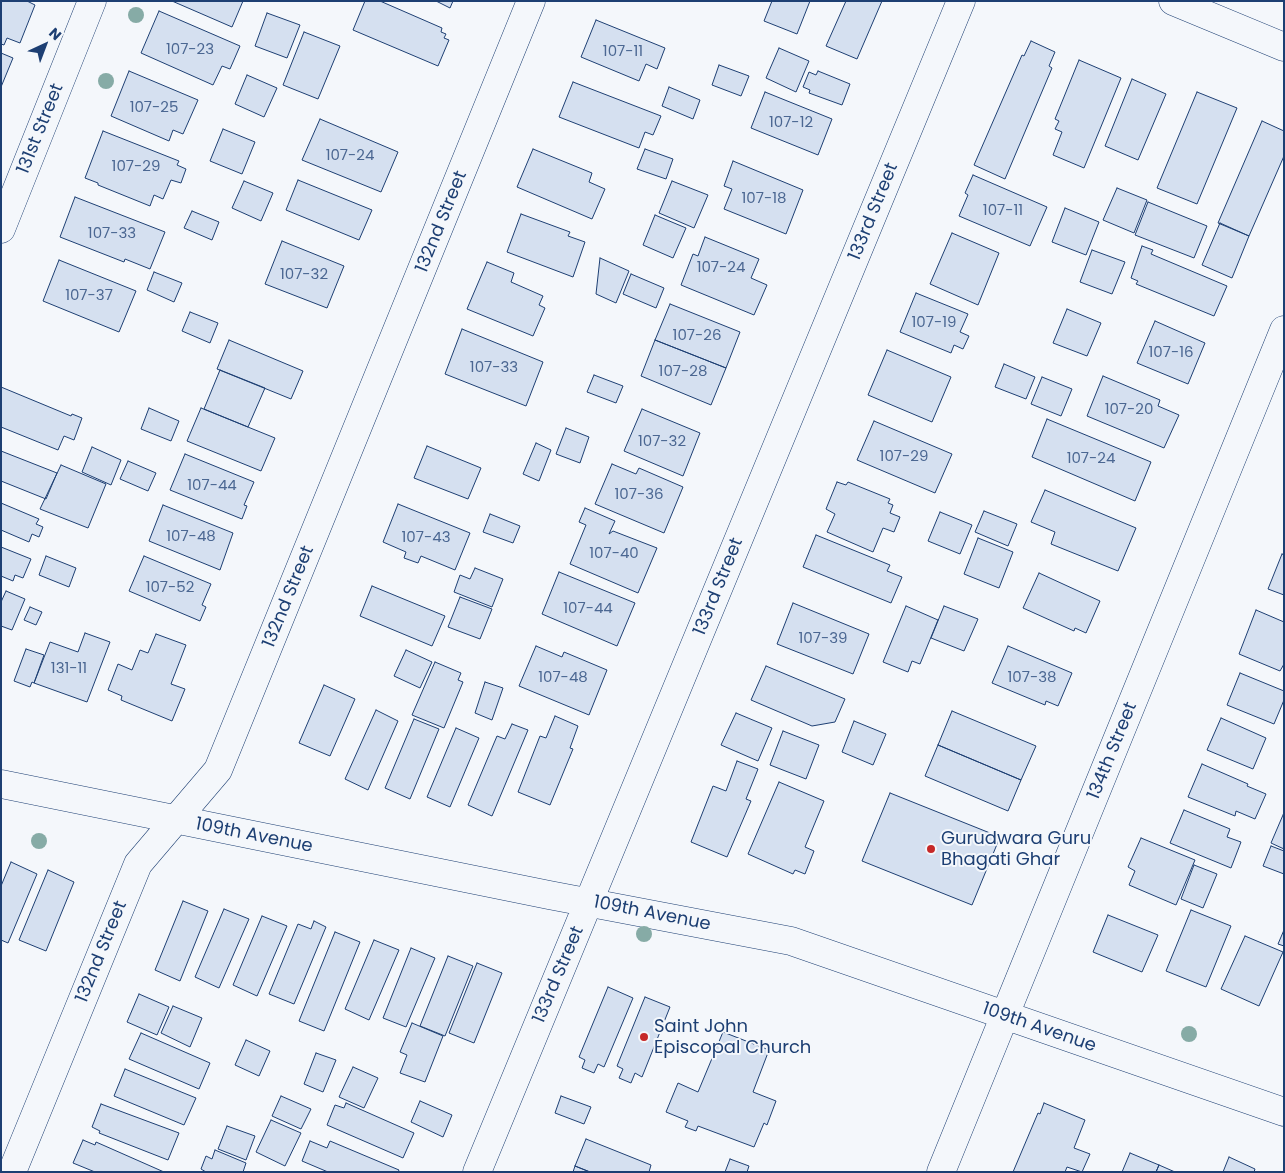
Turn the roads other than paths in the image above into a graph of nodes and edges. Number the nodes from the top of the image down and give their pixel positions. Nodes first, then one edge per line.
1 (92, 1) edge
2 (531, 1) edge
3 (961, 1) edge
4 (1174, 1) edge
5 (1284, 47) edge
6 (1, 229) edge
7 (1284, 330) edge
8 (1, 784) edge
9 (176, 821) junction
10 (589, 903) junction
11 (1006, 1016) junction
12 (1284, 1112) edge
13 (12, 1172) edge
14 (477, 1172) edge
15 (942, 1172) edge

1 - 6 street, 131st Street
2 - 9 street, 132nd Street
3 - 10 street, 133rd Street
4 - 5 street
7 - 11 street, 134th Street
8 - 9 street, 109th Avenue
9 - 10 street, 109th Avenue
9 - 13 street, 132nd Street
10 - 11 street, 109th Avenue
10 - 14 street, 133rd Street
11 - 12 street, 109th Avenue
11 - 15 street, 134th Street

